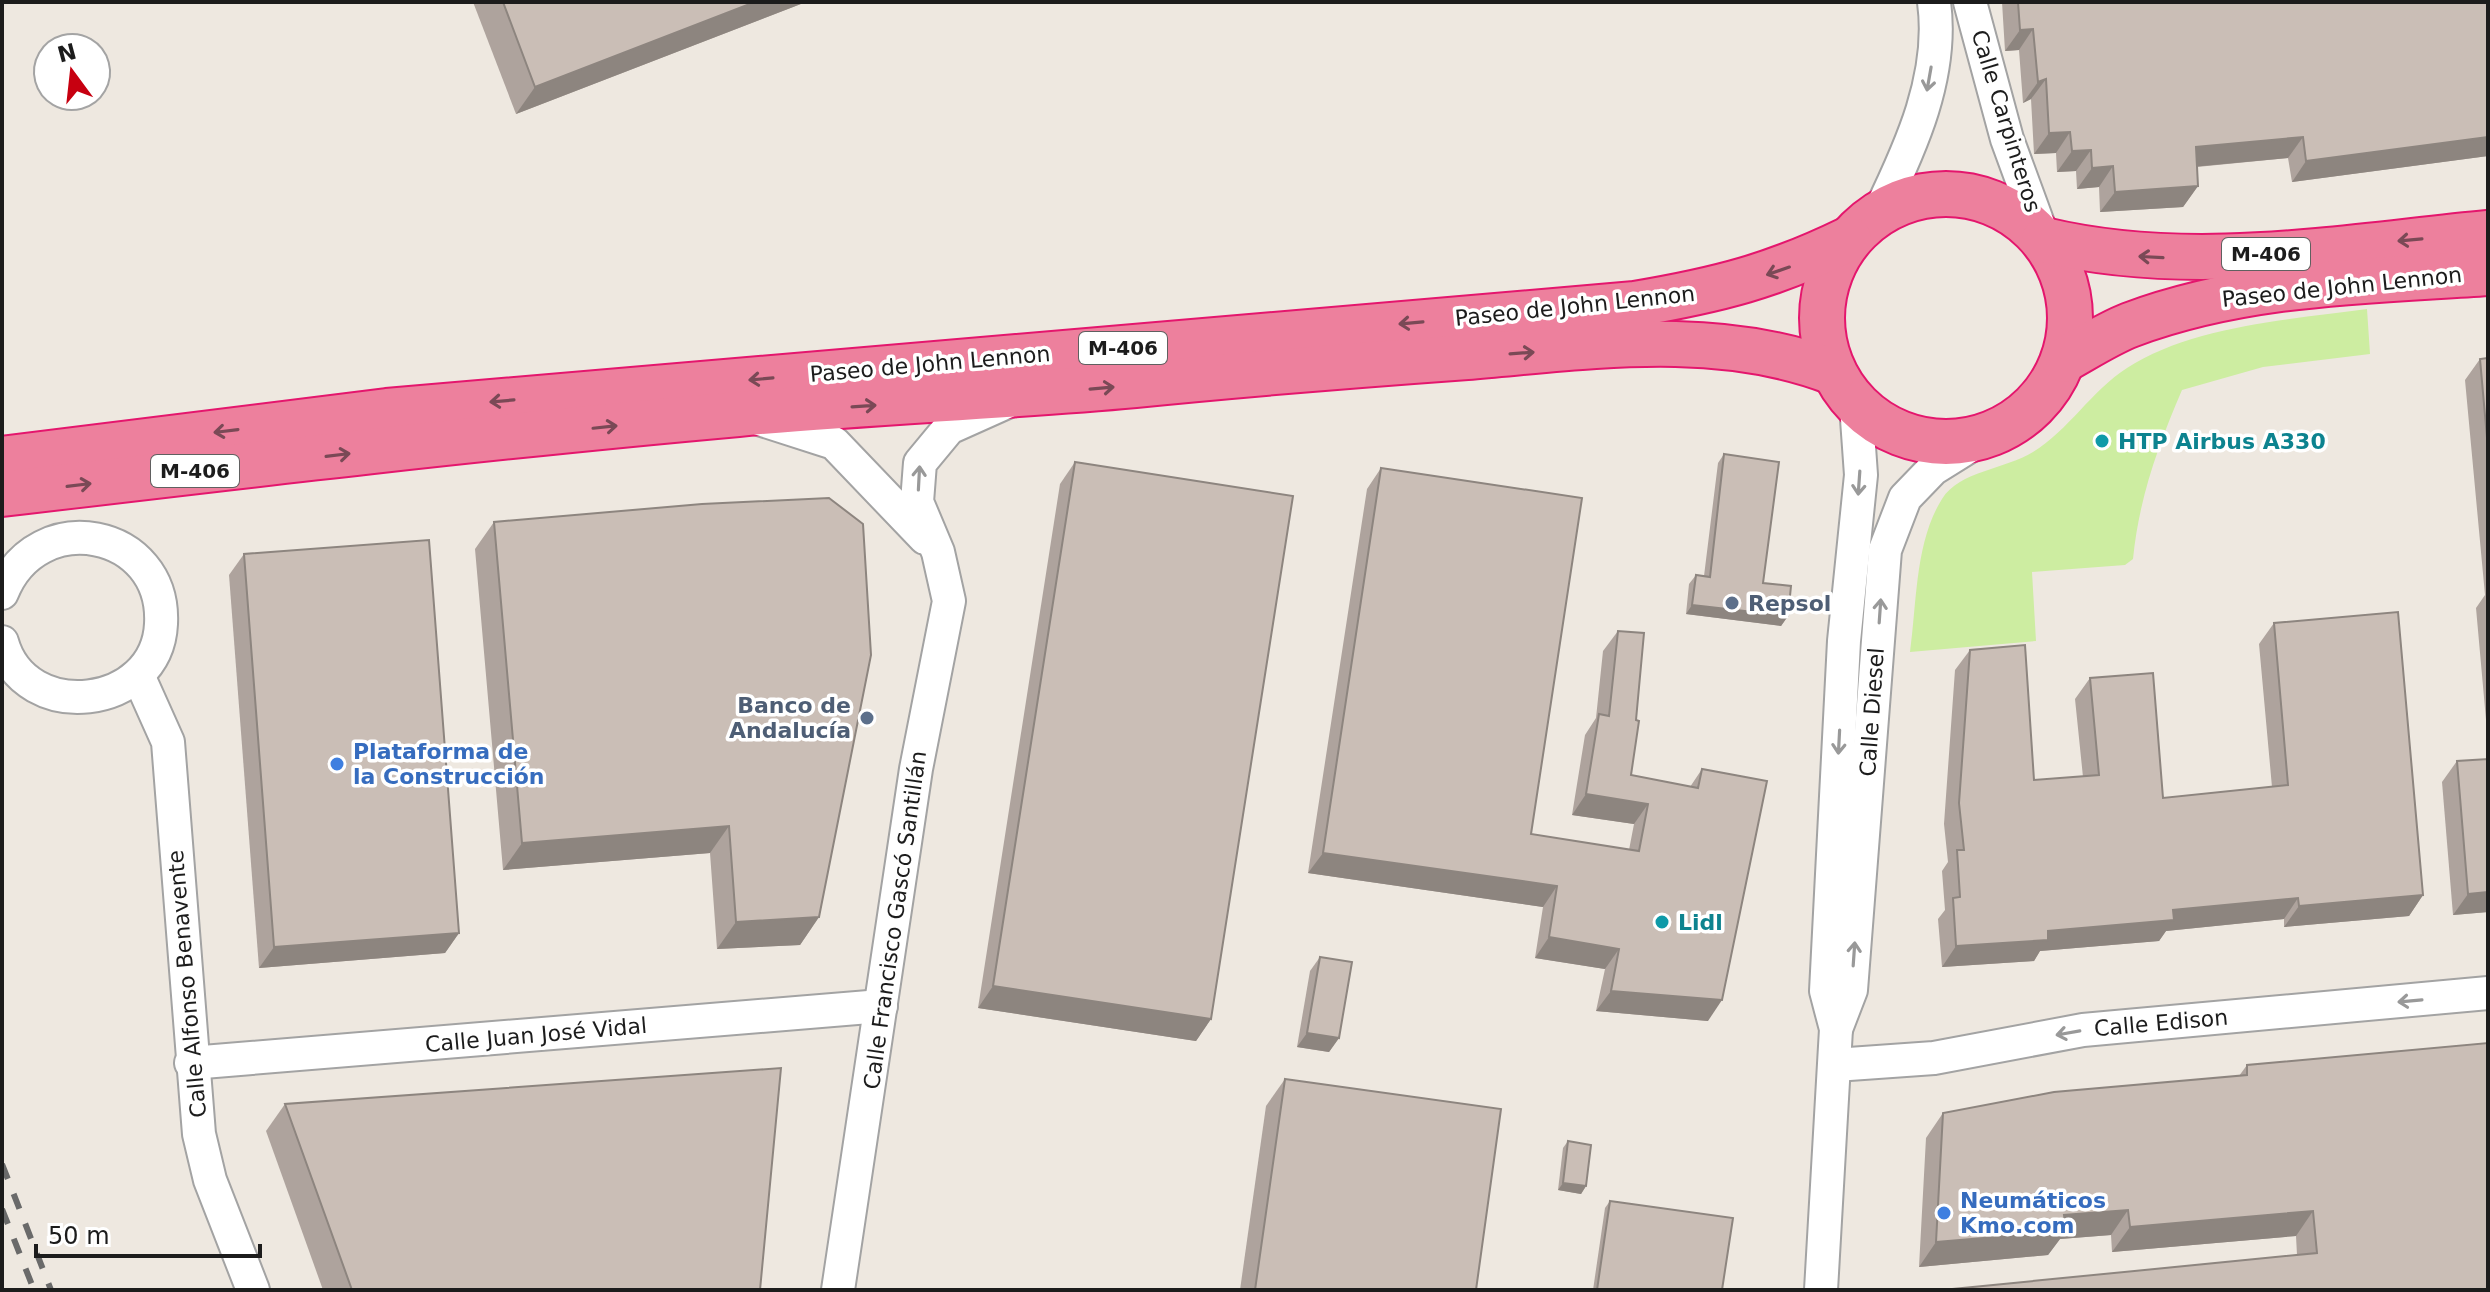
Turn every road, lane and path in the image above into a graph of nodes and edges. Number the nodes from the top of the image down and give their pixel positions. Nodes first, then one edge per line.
1 (1934, 2) edge
2 (1970, 2) edge
3 (1865, 225) junction
4 (2488, 233) edge
5 (2044, 240) junction
6 (2488, 273) edge
7 (2064, 360) junction
8 (1845, 388) junction
9 (1025, 395) junction
10 (742, 414) junction
11 (387, 430) junction
12 (1986, 436) junction
13 (2, 459) edge
14 (2, 494) edge
15 (938, 552) junction
16 (2, 593) edge
17 (2, 642) edge
18 (138, 675) junction
19 (2488, 993) edge
20 (881, 1006) junction
21 (1836, 1029) junction
22 (191, 1063) junction
23 (1835, 1065) junction
24 (253, 1290) edge
25 (838, 1290) edge
26 (1821, 1290) edge

1 -> 3 street, Calle Carpinteros
2 - 5 street, Calle Carpinteros
3 - 5 highway, M-406
3 - 8 highway
3 -> 11 highway, Paseo de John Lennon / M-406
4 -> 5 highway, Paseo de John Lennon / M-406
5 - 7 highway, M-406
6 - 7 highway, Paseo de John Lennon / M-406
7 - 12 highway, M-406
9 -> 8 highway, Paseo de John Lennon / M-406
8 - 12 highway, M-406
8 -> 21 street, Calle Diesel
10 -> 9 highway, Paseo de John Lennon / M-406
15 -> 9 street, Calle Francisco Gascó Santillán
11 -> 10 highway, Paseo de John Lennon / M-406
10 - 15 street
11 -> 13 highway, Paseo de John Lennon / M-406
14 -> 11 highway, Paseo de John Lennon / M-406
21 -> 12 street, Calle Diesel
15 - 20 street, Calle Francisco Gascó Santillán
16 - 18 street
17 - 18 street
18 - 22 street, Calle Alfonso Benavente
19 -> 23 street, Calle Edison
20 - 22 street, Calle Juan José Vidal
20 - 25 street, Calle Francisco Gascó Santillán
21 - 23 street, Calle Diesel
22 - 24 street, Calle Alfonso Benavente
23 - 26 street, Calle Diesel

